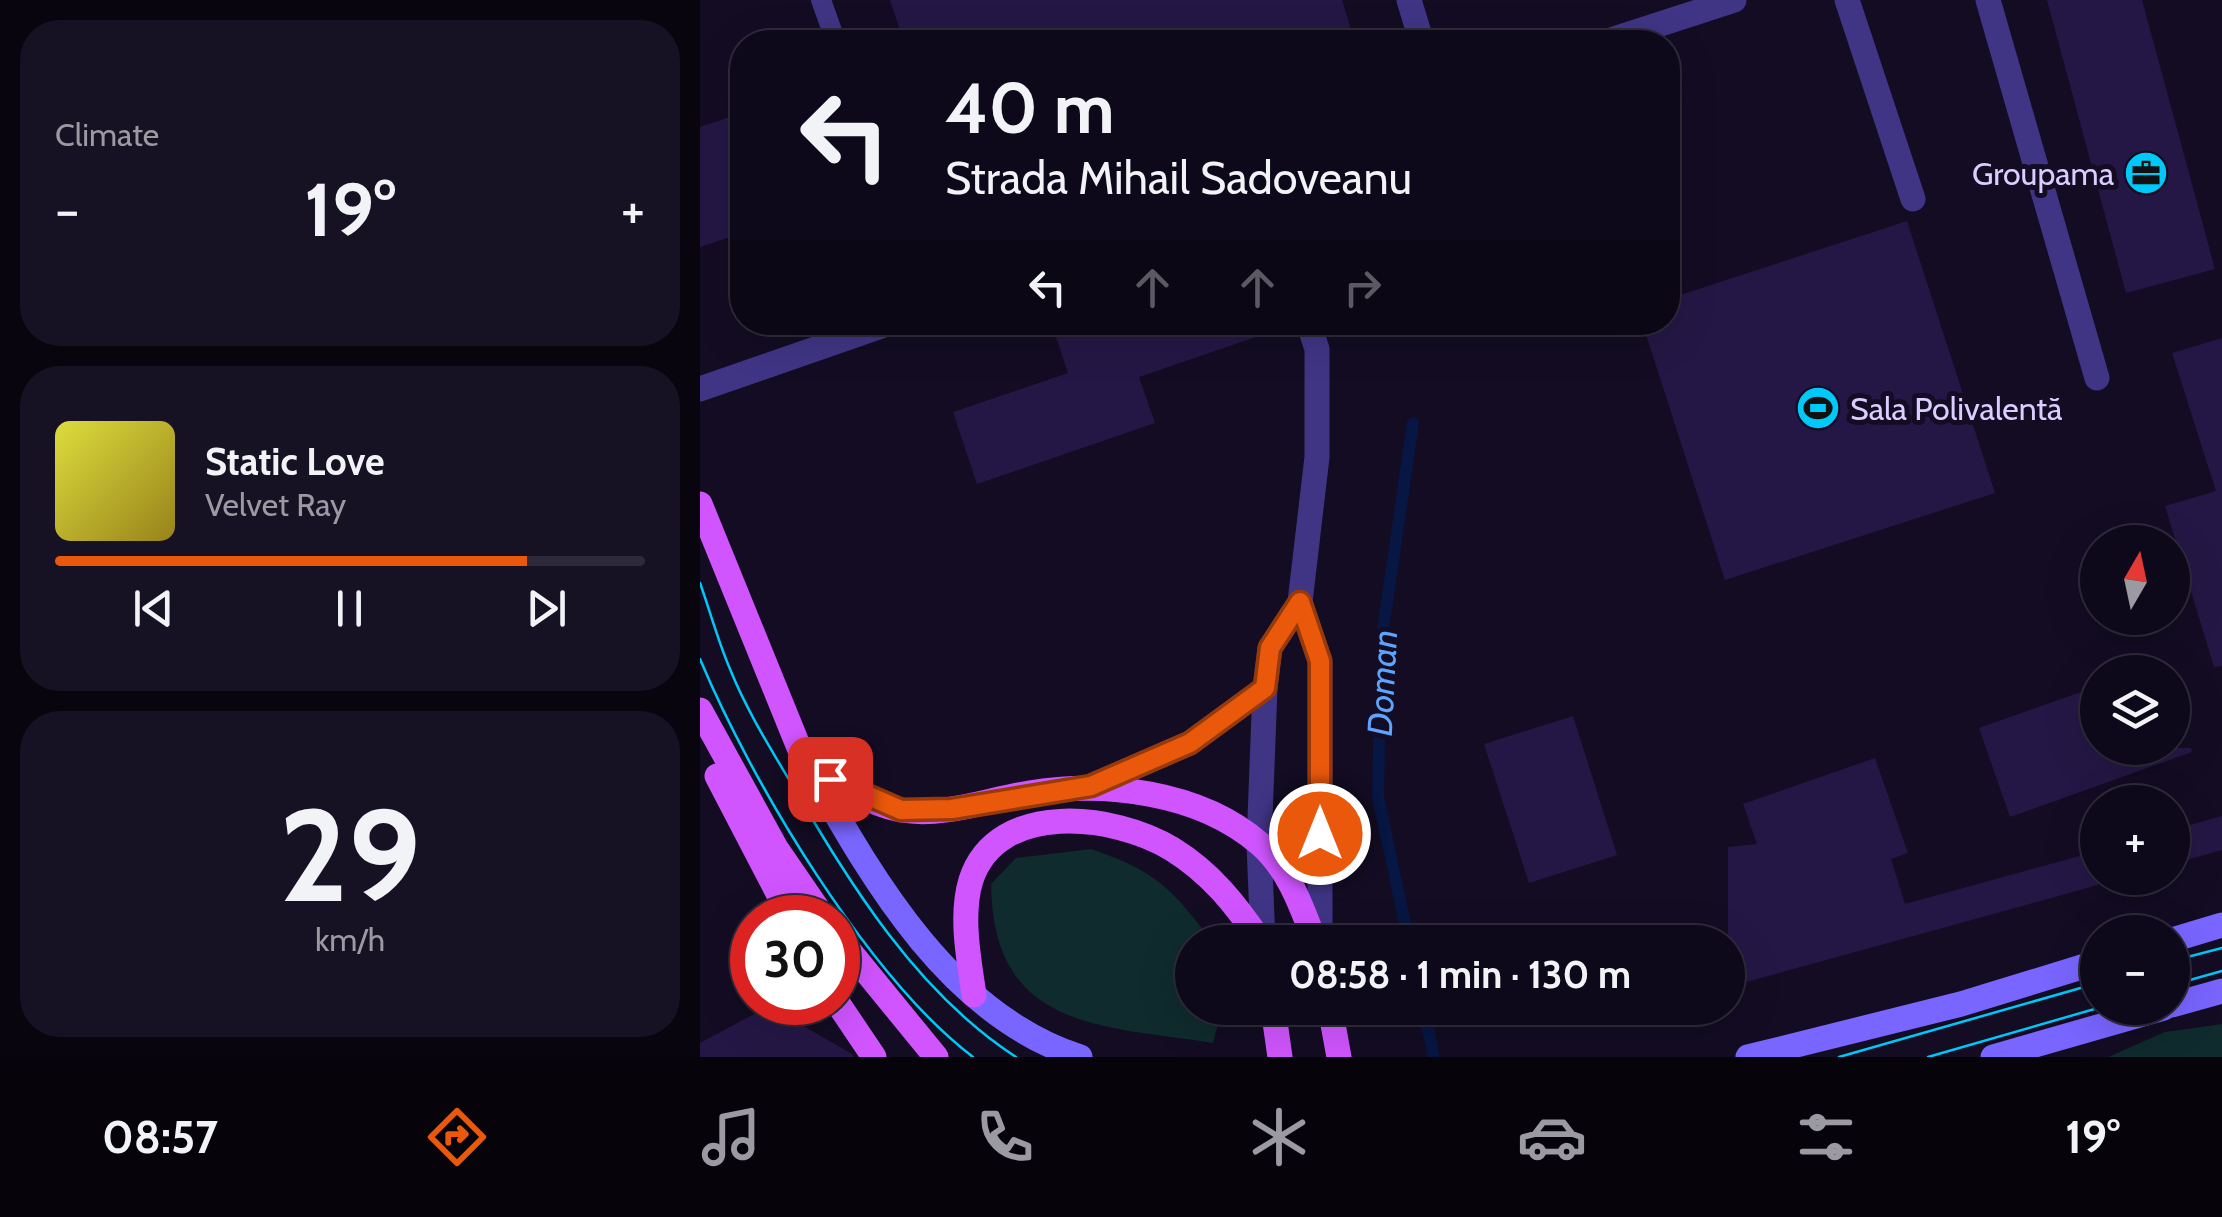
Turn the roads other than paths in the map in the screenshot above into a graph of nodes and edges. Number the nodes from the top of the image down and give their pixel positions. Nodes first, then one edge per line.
1 (821, 0) edge
2 (1408, 0) edge
3 (1847, 0) edge
4 (1988, 0) edge
5 (1729, 1) edge
6 (832, 30) edge
7 (1418, 30) edge
8 (1641, 30) edge
9 (1914, 198) dead end
10 (856, 335) edge
11 (1312, 335) edge
12 (2097, 378) dead end
13 (700, 389) edge
14 (700, 504) edge
15 (1300, 602) junction
16 (1265, 688) junction
17 (700, 710) edge
18 (700, 729) edge
19 (802, 755) junction
20 (1091, 786) junction
21 (1259, 844) junction
22 (779, 895) edge
23 (808, 895) edge
24 (2222, 924) edge
25 (1249, 925) edge
26 (1261, 925) edge
27 (1310, 925) edge
28 (1318, 925) edge
29 (2190, 934) edge
30 (860, 964) edge
31 (2080, 967) edge
32 (2222, 991) edge
33 (974, 995) junction
34 (2190, 1000) edge
35 (852, 1025) edge
36 (1275, 1025) edge
37 (1333, 1025) edge
38 (2106, 1025) edge
39 (1999, 1056) edge
40 (874, 1057) edge
41 (936, 1057) edge
42 (1080, 1057) edge
43 (1280, 1057) edge
44 (1339, 1057) edge
45 (1748, 1057) edge

1 - 6 lane
2 - 7 street
3 - 9 street
4 - 12 street
5 - 8 street
10 - 13 street
11 - 15 street
14 - 19 main road
15 - 16 street
15 - 28 street
16 - 20 street
16 - 21 street
17 - 23 main road
18 - 22 main road
19 - 20 main road
19 - 33 main road
20 - 21 main road
21 - 26 street
21 - 27 main road
24 - 29 main road
25 - 33 main road
30 - 41 main road
31 - 45 main road
32 - 34 main road
33 - 42 main road
35 - 40 main road
36 - 43 main road
37 - 44 main road
38 - 39 main road

